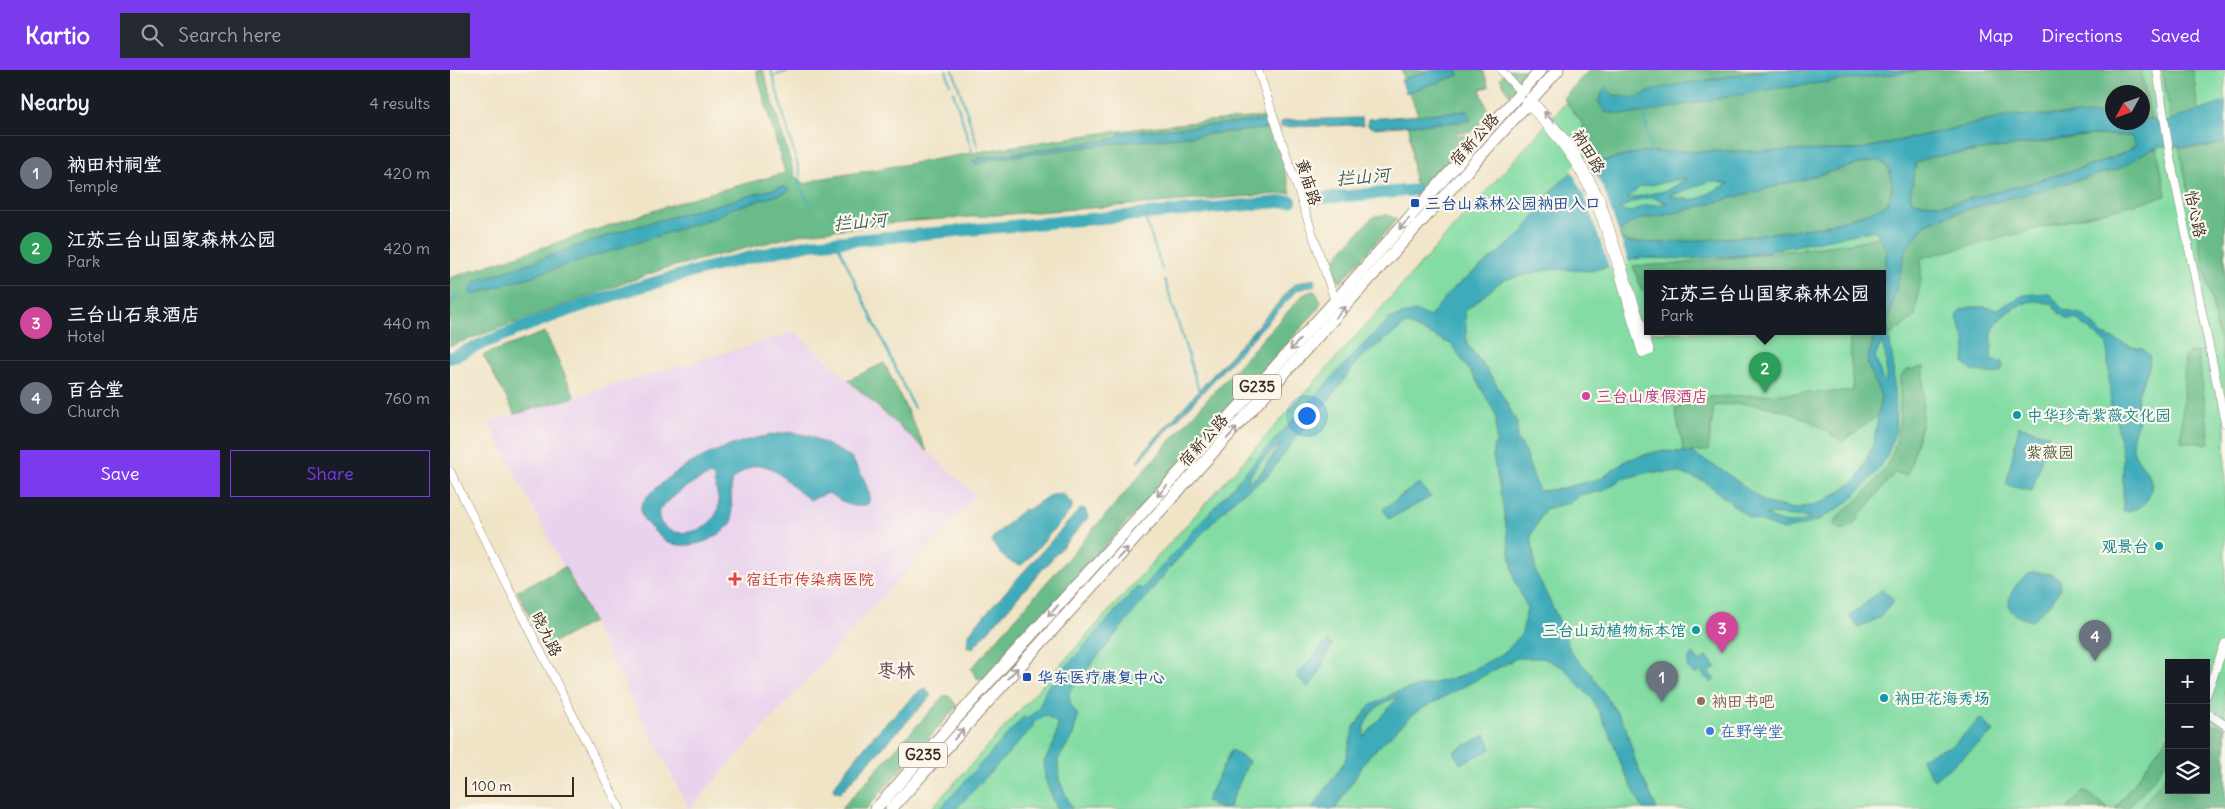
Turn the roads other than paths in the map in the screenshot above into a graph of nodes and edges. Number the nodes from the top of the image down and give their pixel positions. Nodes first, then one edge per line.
1 (1258, 70) edge
2 (1501, 70) edge
3 (1541, 70) edge
4 (1558, 70) edge
5 (2157, 70) edge
6 (1521, 93) junction
7 (1529, 102) junction
8 (1335, 301) junction
9 (1646, 352) dead end
10 (2225, 423) edge
11 (450, 471) edge
12 (2225, 644) edge
13 (2210, 685) edge
14 (2210, 715) edge
15 (2225, 725) edge
16 (620, 809) edge
17 (876, 809) edge
18 (891, 809) edge

1 - 8 street, 黄庙路
2 - 6 street, 衲田路
3 - 6 highway, 宿新公路 / G235
4 - 7 highway, 宿新公路
5 - 10 street, 怡心路
6 - 7 street, 衲田路
6 -> 8 highway, 宿新公路 / G235
7 - 9 street, 衲田路
18 -> 7 highway, 宿新公路 / G235
8 -> 17 highway, 宿新公路 / G235
11 - 16 street, 晓九路
12 - 13 street
14 - 15 street

